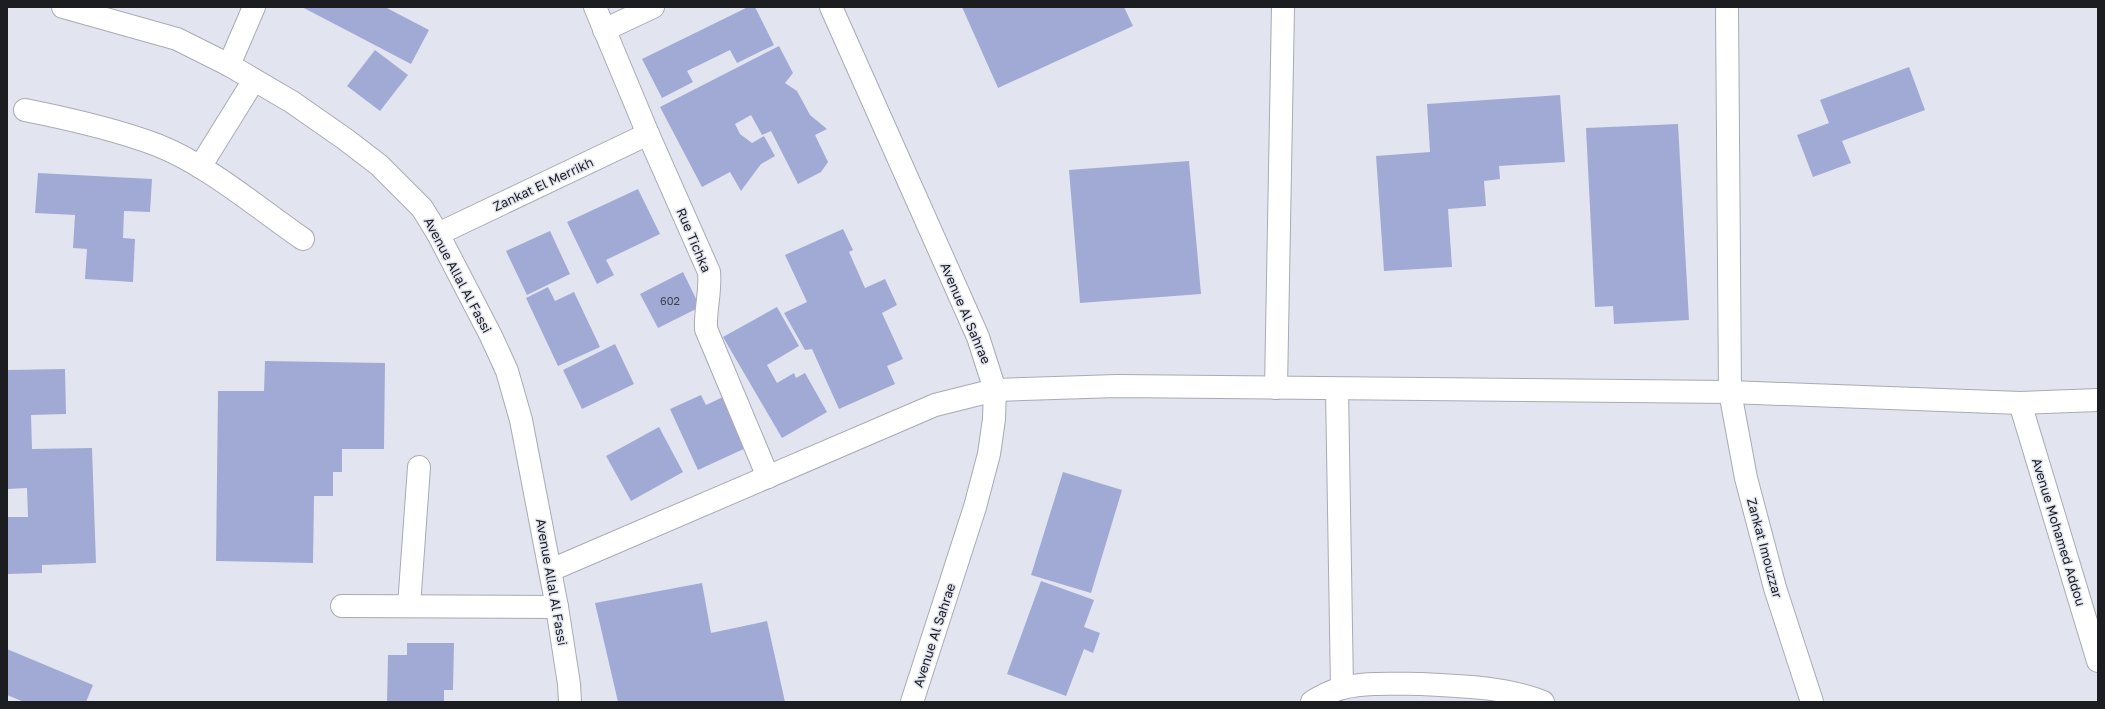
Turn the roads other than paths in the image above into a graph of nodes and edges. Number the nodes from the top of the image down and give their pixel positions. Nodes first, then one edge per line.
1 (63, 7) edge
2 (254, 7) edge
3 (595, 7) edge
4 (653, 7) edge
5 (831, 7) edge
6 (1283, 7) edge
7 (1728, 7) edge
8 (604, 30) junction
9 (229, 65) junction
10 (254, 80) junction
11 (25, 110) dead end
12 (648, 134) junction
13 (200, 167) junction
14 (438, 234) junction
15 (303, 239) dead end
16 (1276, 388) junction
17 (1337, 389) junction
18 (995, 390) junction
19 (1730, 392) junction
20 (2098, 400) edge
21 (2020, 403) junction
22 (419, 467) dead end
23 (768, 477) junction
24 (551, 570) junction
25 (342, 606) dead end
26 (409, 606) junction
27 (557, 607) junction
28 (2098, 661) edge
29 (1342, 688) junction
30 (570, 702) edge
31 (912, 702) edge
32 (1312, 702) edge
33 (1543, 702) edge
34 (1812, 702) edge

1 - 9 street, Avenue Allal Al Fassi
2 - 9 street
3 - 8 street, Rue Tichka
4 - 8 street
5 - 18 street, Avenue Al Sahrae
6 - 16 street
7 - 19 street, Zankat Imouzzar
8 - 12 street, Rue Tichka
9 - 10 street, Avenue Allal Al Fassi
10 - 13 street
10 - 14 street, Avenue Allal Al Fassi
11 - 13 street
12 - 14 street, Zankat El Merrikh
12 - 23 street, Rue Tichka
13 - 15 street
14 - 24 street, Avenue Allal Al Fassi
16 - 17 street
16 - 18 street
17 - 19 street
17 - 29 street
18 - 23 street
18 - 31 street, Avenue Al Sahrae
19 - 21 street
19 - 34 street, Zankat Imouzzar
20 - 21 street
21 - 28 street, Avenue Mohamed Addou
22 - 26 street
23 - 24 street
24 - 27 street, Avenue Allal Al Fassi
25 - 26 street
26 - 27 street
27 - 30 street, Avenue Allal Al Fassi
29 - 32 street
29 - 33 street

